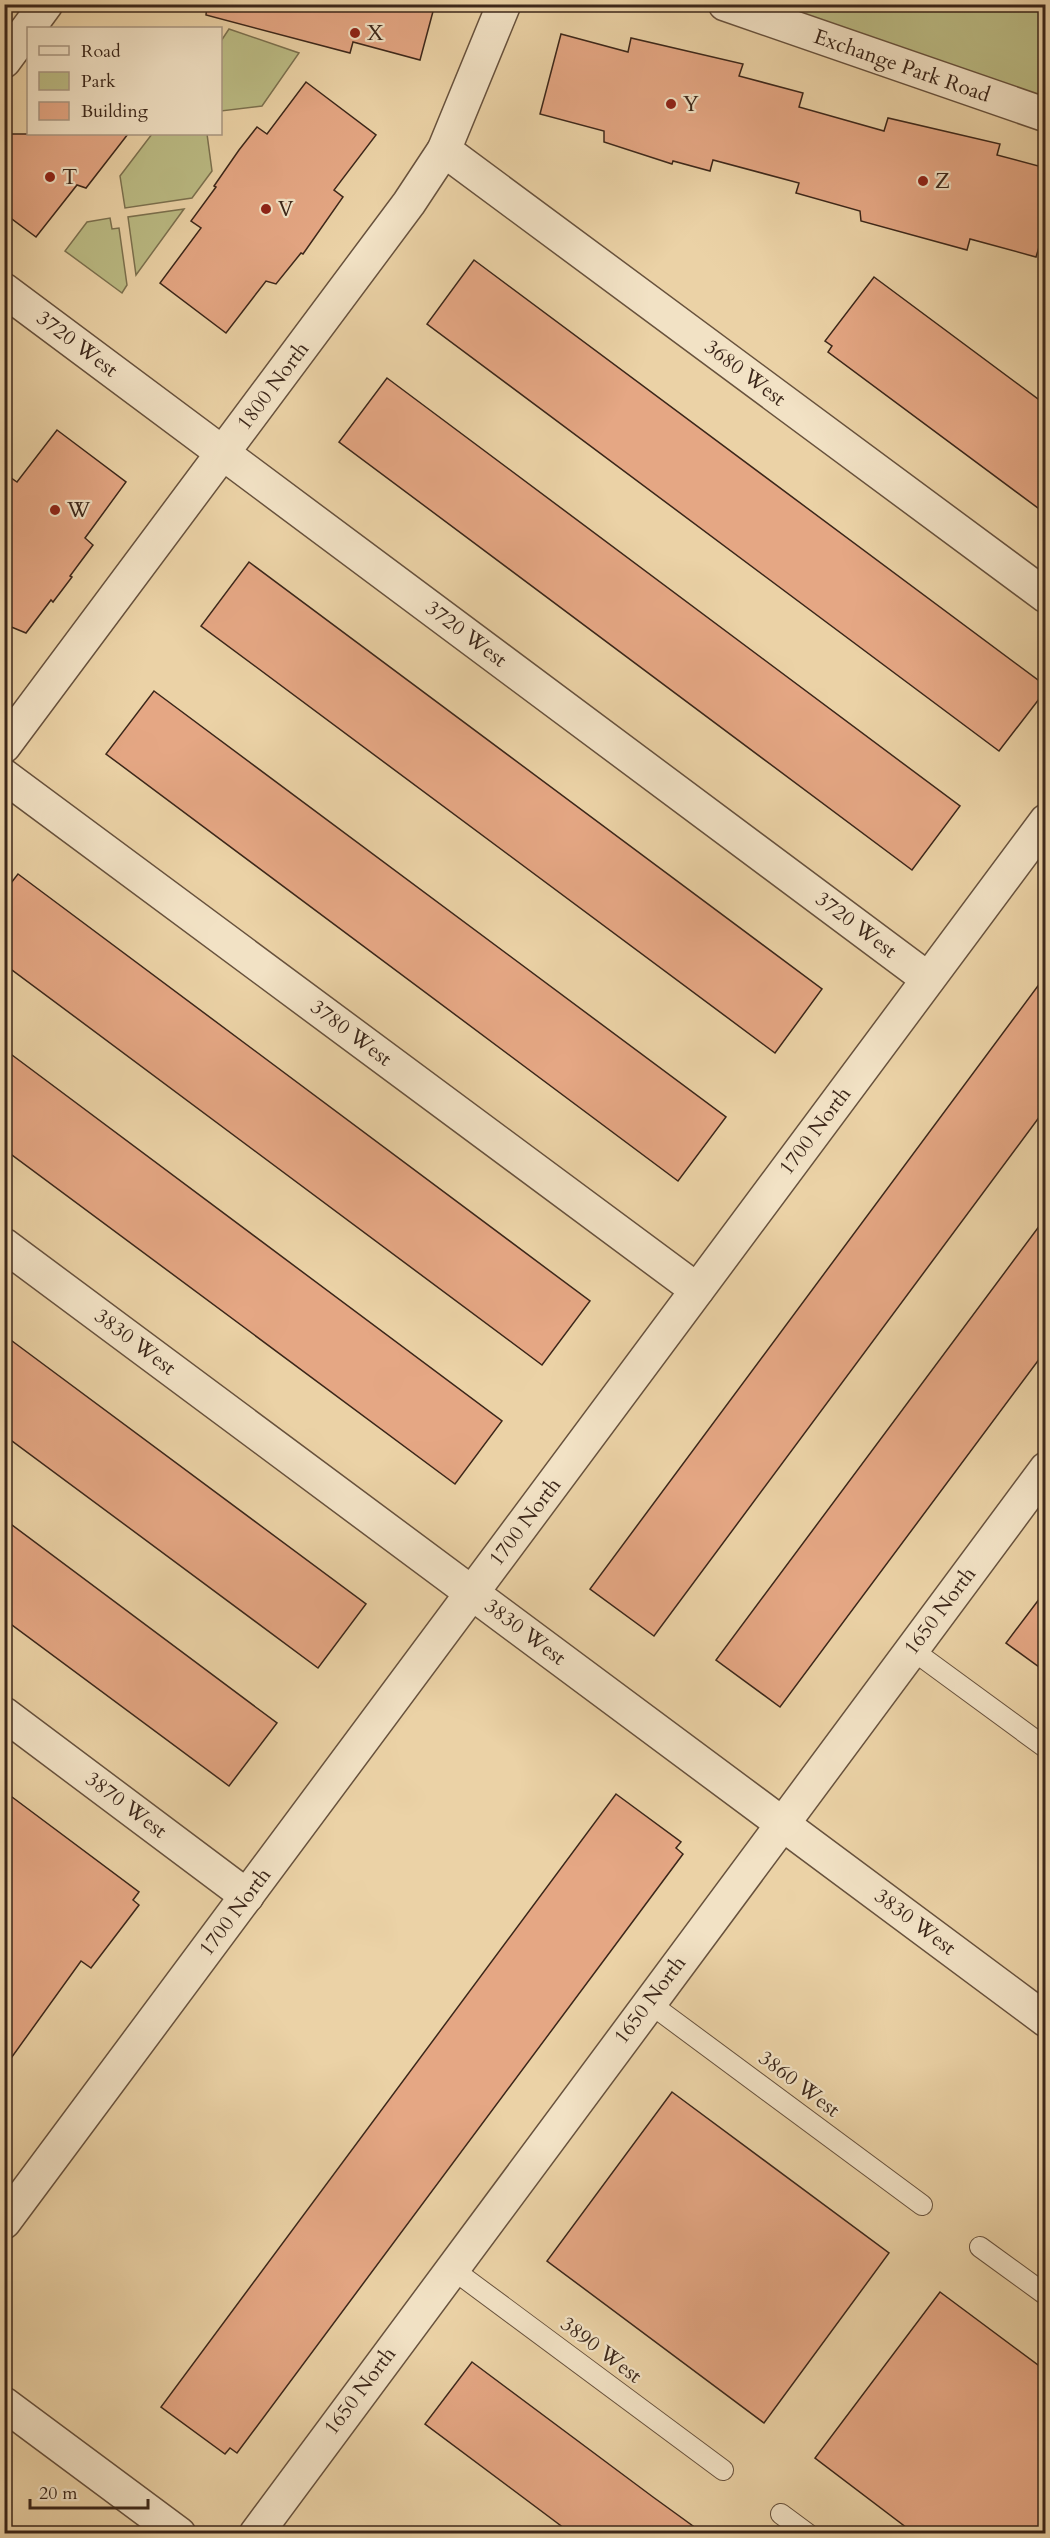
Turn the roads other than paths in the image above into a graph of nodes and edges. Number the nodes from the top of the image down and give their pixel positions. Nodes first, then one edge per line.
1 (46, 4) edge
2 (504, 4) edge
3 (725, 4) edge
4 (29, 27) edge
5 (27, 30) edge
6 (4, 61) edge
7 (1046, 115) edge
8 (444, 150) junction
9 (4, 290) edge
10 (223, 453) junction
11 (1046, 596) edge
12 (4, 746) edge
13 (4, 776) edge
14 (1046, 820) edge
15 (928, 979) junction
16 (4, 1245) edge
17 (697, 1290) junction
18 (1046, 1469) edge
19 (472, 1593) junction
20 (911, 1649) junction
21 (4, 1714) edge
22 (1046, 1748) edge
23 (782, 1823) junction
24 (247, 1896) junction
25 (648, 2002) junction
26 (1046, 2020) edge
27 (922, 2205) dead end
28 (4, 2222) edge
29 (980, 2247) dead end
30 (451, 2268) junction
31 (1046, 2295) edge
32 (4, 2404) edge
33 (723, 2470) dead end
34 (781, 2514) dead end
35 (180, 2534) edge
36 (256, 2534) edge
37 (808, 2534) edge

1 - 4 street
2 - 8 street, 1800 North
3 - 7 street, Exchange Park Road
5 - 6 street
8 - 10 street, 1800 North
8 - 11 street, 3680 West
9 - 10 street, 3720 West
10 - 12 street, 1800 North
10 - 15 street, 3720 West
13 - 17 street, 3780 West
14 - 15 street, 1700 North
15 - 17 street, 1700 North
16 - 19 street, 3830 West
17 - 19 street, 1700 North
18 - 20 street, 1650 North
19 - 23 street, 3830 West
19 - 24 street, 1700 North
20 - 22 lane
20 - 23 street, 1650 North
21 - 24 street, 3870 West
23 - 25 street, 1650 North
23 - 26 street, 3830 West
24 - 28 street, 1700 North
25 - 27 lane, 3860 West
25 - 30 street, 1650 North
29 - 31 lane
30 - 33 lane, 3890 West
30 - 36 street, 1650 North
32 - 35 street
34 - 37 lane

